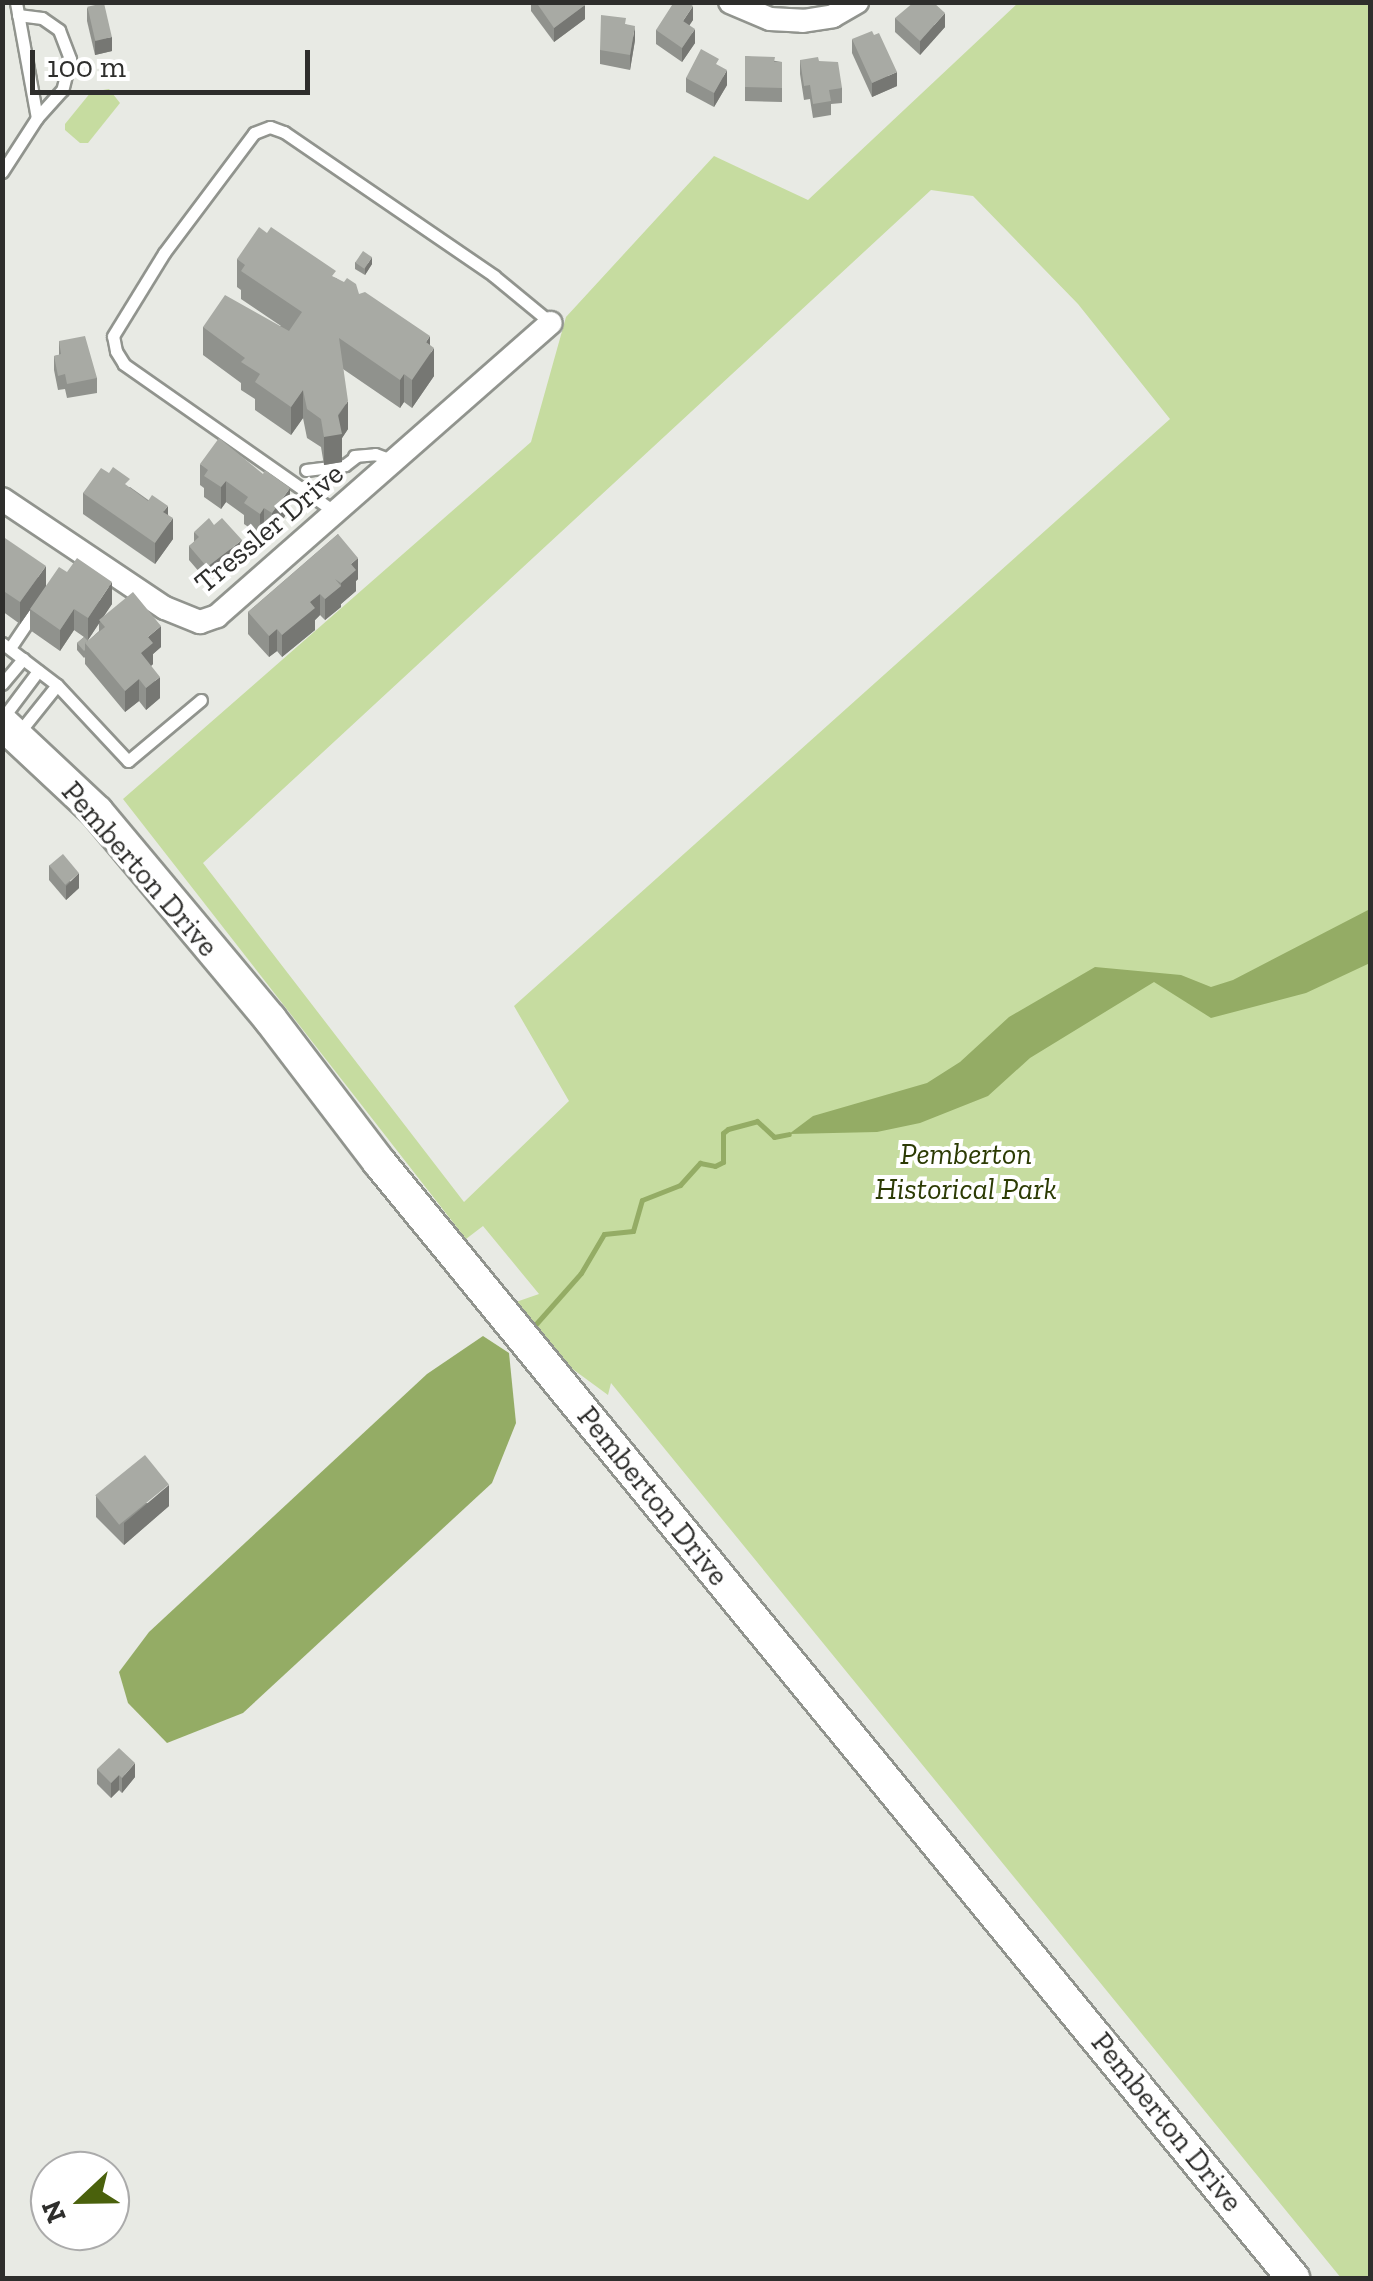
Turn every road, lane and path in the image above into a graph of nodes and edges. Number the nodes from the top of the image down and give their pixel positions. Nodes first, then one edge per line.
1 (730, 2) edge
2 (858, 2) edge
3 (17, 9) edge
4 (36, 118) junction
5 (2, 172) edge
6 (551, 323) joint
7 (357, 456) junction
8 (341, 457) dead end
9 (324, 461) dead end
10 (394, 461) junction
11 (306, 470) junction
12 (289, 480) junction
13 (2, 499) edge
14 (336, 512) junction
15 (47, 593) edge
16 (6, 645) edge
17 (22, 659) junction
18 (38, 672) junction
19 (2, 684) edge
20 (57, 685) junction
21 (201, 700) dead end
22 (7, 726) edge
23 (1293, 2278) edge

1 - 2 street
3 - 4 lane
3 - 4 lane
4 - 5 lane
6 - 10 street, Tressler Drive
6 - 12 lane
7 - 8 lane
7 - 10 lane
7 - 11 lane
9 - 11 lane
10 - 14 street, Tressler Drive
11 - 12 lane
12 - 14 lane
13 - 14 street, Tressler Drive
15 - 16 lane
16 - 17 lane
17 - 18 lane
17 - 19 lane
18 - 20 lane
18 - 22 lane
20 - 21 lane
20 - 22 lane
22 - 23 street, Pemberton Drive

